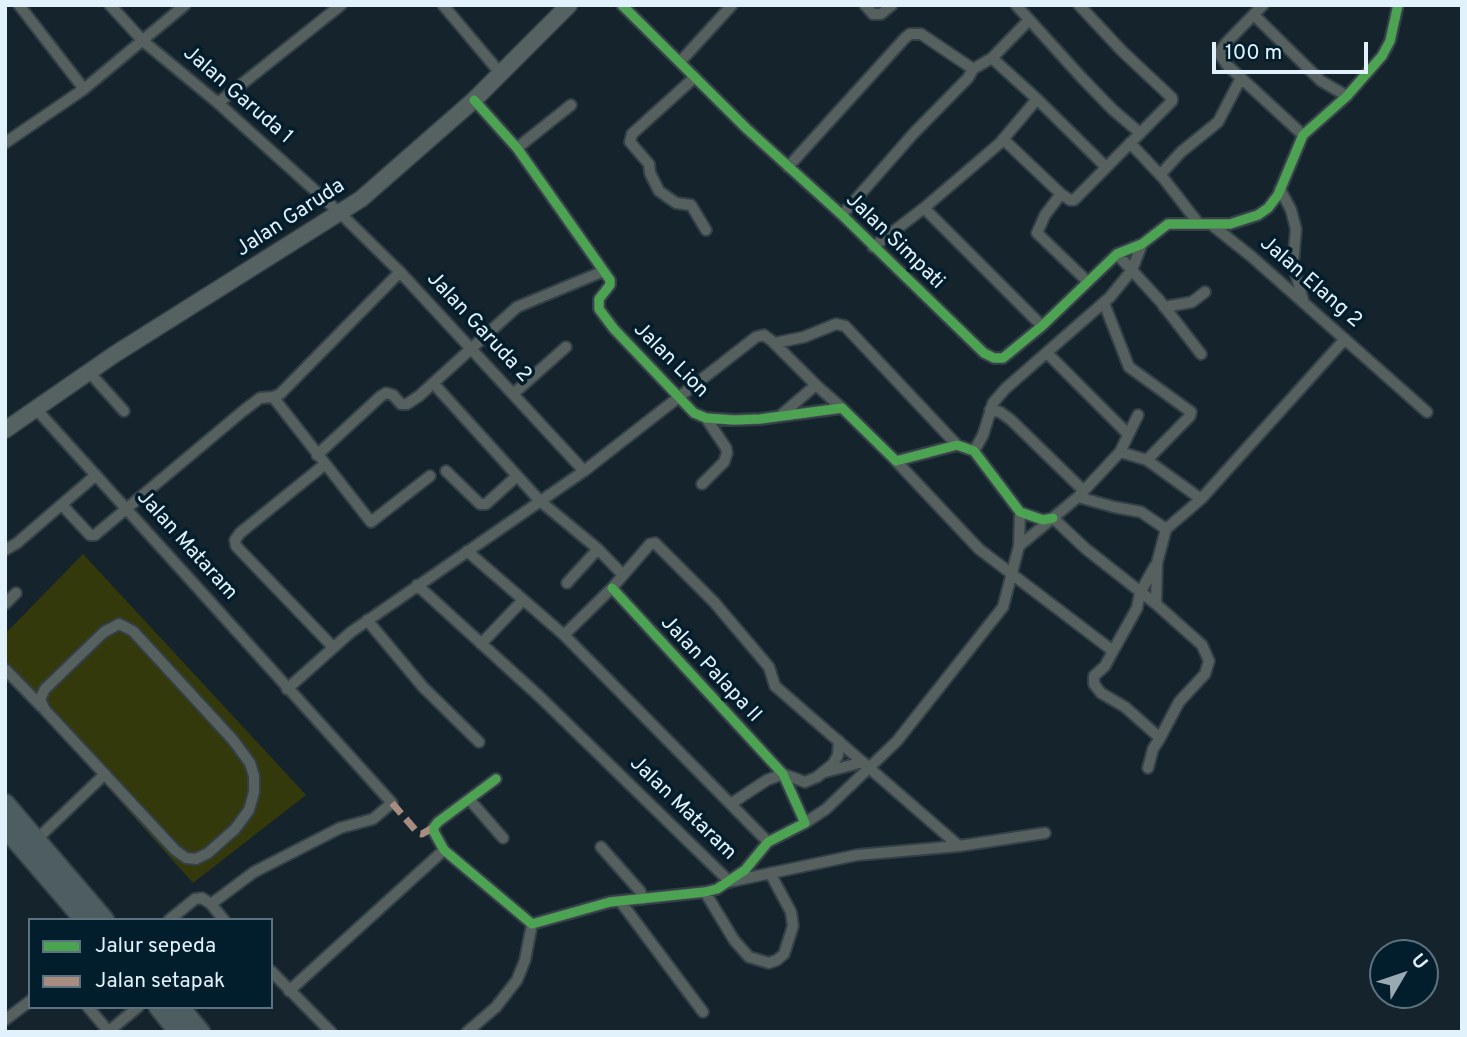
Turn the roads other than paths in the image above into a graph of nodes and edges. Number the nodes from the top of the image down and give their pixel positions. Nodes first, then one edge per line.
1 (19, 5) edge
2 (110, 5) edge
3 (185, 5) edge
4 (341, 5) edge
5 (443, 5) edge
6 (569, 5) edge
7 (622, 5) edge
8 (732, 5) edge
9 (865, 5) edge
10 (892, 5) edge
11 (1016, 5) edge
12 (1079, 5) edge
13 (1263, 5) edge
14 (1398, 5) edge
15 (1254, 15) junction
16 (1029, 20) junction
17 (143, 41) junction
18 (992, 58) junction
19 (680, 62) junction
20 (972, 69) junction
21 (500, 74) junction
22 (695, 77) junction
23 (1241, 78) junction
24 (84, 89) junction
25 (1347, 96) junction
26 (1037, 99) junction
27 (474, 100) junction
28 (218, 103) junction
29 (571, 105) dead end
30 (1140, 133) junction
31 (1303, 135) junction
32 (1003, 139) junction
33 (5, 143) edge
34 (1130, 143) junction
35 (517, 148) junction
36 (788, 167) junction
37 (1106, 167) junction
38 (1160, 174) junction
39 (1280, 189) junction
40 (1061, 194) junction
41 (1183, 203) junction
42 (924, 208) junction
43 (341, 214) junction
44 (842, 215) junction
45 (1199, 223) junction
46 (1168, 224) junction
47 (1212, 225) junction
48 (706, 230) dead end
49 (1142, 244) junction
50 (873, 247) junction
51 (1117, 254) junction
52 (1132, 270) junction
53 (604, 271) junction
54 (400, 272) junction
55 (1087, 281) junction
56 (1205, 292) dead end
57 (1104, 303) junction
58 (1304, 303) junction
59 (1164, 307) junction
60 (1042, 326) junction
61 (1345, 339) junction
62 (775, 344) junction
63 (566, 347) dead end
64 (470, 348) junction
65 (1047, 353) junction
66 (1201, 354) dead end
67 (89, 372) junction
68 (433, 383) junction
69 (816, 385) junction
70 (513, 394) junction
71 (273, 397) junction
72 (677, 398) junction
73 (842, 408) junction
74 (36, 409) junction
75 (989, 410) junction
76 (124, 411) dead end
77 (1427, 412) dead end
78 (781, 415) junction
79 (1138, 415) dead end
80 (706, 418) junction
81 (5, 430) edge
82 (1128, 434) junction
83 (957, 445) junction
84 (974, 451) junction
85 (1120, 452) junction
86 (317, 455) junction
87 (1147, 460) junction
88 (896, 461) junction
89 (324, 465) junction
90 (446, 471) dead end
91 (584, 471) junction
92 (96, 475) junction
93 (430, 476) dead end
94 (517, 476) junction
95 (702, 484) dead end
96 (1081, 494) junction
97 (1201, 499) junction
98 (540, 501) junction
99 (62, 505) junction
100 (127, 509) junction
101 (1020, 512) junction
102 (1054, 518) junction
103 (1166, 529) junction
104 (1019, 547) junction
105 (5, 550) edge
106 (598, 550) junction
107 (467, 551) junction
108 (1157, 563) junction
109 (1010, 572) junction
110 (623, 575) junction
111 (567, 583) dead end
112 (417, 585) junction
113 (612, 588) junction
114 (16, 593) dead end
115 (1140, 593) junction
116 (523, 600) junction
117 (5, 604) edge
118 (1156, 604) junction
119 (367, 621) junction
120 (564, 635) junction
121 (481, 644) junction
122 (332, 646) junction
123 (1113, 651) junction
124 (5, 668) edge
125 (287, 689) junction
126 (45, 710) junction
127 (1160, 738) junction
128 (839, 741) junction
129 (479, 742) dead end
130 (866, 765) junction
131 (1148, 768) dead end
132 (825, 772) junction
133 (105, 774) junction
134 (783, 774) junction
135 (496, 779) dead end
136 (469, 799) junction
137 (732, 803) junction
138 (5, 804) edge
139 (805, 823) junction
140 (5, 827) edge
141 (1045, 833) dead end
142 (503, 838) dead end
143 (36, 840) junction
144 (768, 842) junction
145 (959, 846) junction
146 (601, 847) dead end
147 (444, 850) junction
148 (770, 873) junction
149 (730, 882) junction
150 (705, 892) junction
151 (643, 900) junction
152 (620, 901) junction
153 (211, 904) junction
154 (83, 918) edge
155 (102, 918) edge
156 (171, 918) edge
157 (222, 918) edge
158 (532, 924) junction
159 (273, 973) edge
160 (289, 991) junction
161 (28, 1003) edge
162 (90, 1009) edge
163 (136, 1009) edge
164 (161, 1009) edge
165 (181, 1009) edge
166 (703, 1013) dead end
167 (5, 1020) edge
168 (108, 1032) edge
169 (179, 1032) edge
170 (200, 1032) edge
171 (331, 1032) edge
172 (467, 1032) edge

1 - 24 street
2 - 17 street, Jalan Garuda 1
3 - 17 street
4 - 28 street
5 - 21 street
6 - 21 street, Jalan Garuda
7 - 19 street, Jalan Simpati
8 - 19 street
9 - 10 street
11 - 16 street
12 - 30 street
13 - 15 street
14 - 25 street
15 - 23 street
15 - 25 street
16 - 18 street
16 - 30 street
17 - 24 street
17 - 28 street, Jalan Garuda 1
18 - 20 street
18 - 26 street
19 - 22 street, Jalan Simpati
20 - 36 street
20 - 44 street
21 - 27 street, Jalan Garuda
22 - 36 street, Jalan Simpati
22 - 48 street
23 - 31 street
23 - 38 street
24 - 33 street
25 - 31 street
26 - 32 street
26 - 37 street
27 - 35 street
27 - 43 street, Jalan Garuda
28 - 43 street, Jalan Garuda 1
29 - 35 street
30 - 34 street
31 - 39 street
32 - 40 street
32 - 42 street
34 - 37 street
34 - 38 street
35 - 53 street
36 - 44 street, Jalan Simpati
37 - 40 street
38 - 41 street
39 - 47 street
39 - 58 street
40 - 55 street
41 - 45 street
41 - 46 street
42 - 50 street
42 - 60 street
43 - 54 street, Jalan Garuda 2
43 - 67 street, Jalan Garuda
44 - 50 street, Jalan Simpati
45 - 46 street
45 - 47 street
46 - 49 street, Jalan Simpati
47 - 58 street, Jalan Elang 2
49 - 51 street, Jalan Simpati
49 - 52 street
50 - 60 street, Jalan Simpati
51 - 52 street
51 - 55 street, Jalan Simpati
52 - 57 street
52 - 59 street
53 - 64 street
53 - 72 street, Jalan Lion
54 - 64 street, Jalan Garuda 2
54 - 71 street
55 - 60 street, Jalan Simpati
56 - 59 street
57 - 65 street
57 - 87 street
58 - 61 street, Jalan Elang 2
59 - 66 street
61 - 77 street, Jalan Elang 2
61 - 97 street
62 - 69 street
62 - 72 street
62 - 83 street
63 - 70 street
64 - 68 street
64 - 70 street, Jalan Garuda 2
65 - 75 street
65 - 82 street
67 - 74 street, Jalan Garuda
67 - 76 street
68 - 86 street
68 - 94 street
69 - 73 street
69 - 78 street
70 - 91 street, Jalan Garuda 2
71 - 86 street
71 - 100 street
72 - 80 street, Jalan Lion
72 - 91 street
73 - 78 street, Jalan Lion
73 - 88 street
74 - 81 street, Jalan Garuda
74 - 92 street, Jalan Mataram
75 - 84 street
75 - 96 street
78 - 80 street, Jalan Lion
79 - 82 street
80 - 95 street
82 - 85 street
83 - 84 street
83 - 88 street
84 - 101 street
85 - 87 street
85 - 96 street
86 - 89 street
87 - 97 street
88 - 109 street
89 - 93 street
89 - 122 street
90 - 94 street
91 - 98 street
92 - 99 street
92 - 100 street, Jalan Mataram
94 - 98 street
96 - 102 street
96 - 103 street
97 - 103 street
98 - 106 street
98 - 107 street
99 - 100 street
99 - 105 street
100 - 125 street, Jalan Mataram
101 - 102 street
101 - 104 street
102 - 104 street
102 - 115 street
103 - 108 street
104 - 109 street
106 - 110 street
106 - 111 street
107 - 112 street
107 - 116 street
108 - 115 street
108 - 118 street
109 - 123 street
109 - 130 street
110 - 113 street
110 - 128 street
112 - 119 street
112 - 121 street, Jalan Mataram
113 - 120 street
113 - 134 street, Jalan Palapa II
114 - 117 street
115 - 118 street
115 - 123 street
116 - 120 street
116 - 121 street
118 - 127 street
119 - 122 street
119 - 129 street
120 - 137 street
121 - 149 street, Jalan Mataram
122 - 125 street
123 - 127 street
124 - 126 street
125 - 153 street, Jalan Mataram
126 - 133 street
126 - 133 street
127 - 131 street
128 - 130 street
128 - 132 street
130 - 132 street
130 - 139 street
130 - 145 street
132 - 134 street
133 - 143 street
134 - 137 street
134 - 139 street, Jalan Palapa II
135 - 136 street
136 - 142 street
136 - 147 street
137 - 144 street
138 - 143 highway
139 - 144 street
140 - 154 highway
141 - 145 street
143 - 155 highway
144 - 149 street
145 - 148 street
146 - 151 street
147 - 158 street
147 - 160 street
148 - 149 street
148 - 150 street
149 - 150 street, Jalan Mataram
150 - 151 street, Jalan Mataram
151 - 152 street, Jalan Mataram
152 - 158 street, Jalan Mataram
152 - 166 street
153 - 156 street
153 - 157 street
158 - 172 street
159 - 160 street
160 - 171 street
161 - 167 street
162 - 168 street
163 - 168 street
164 - 169 highway
165 - 170 highway

